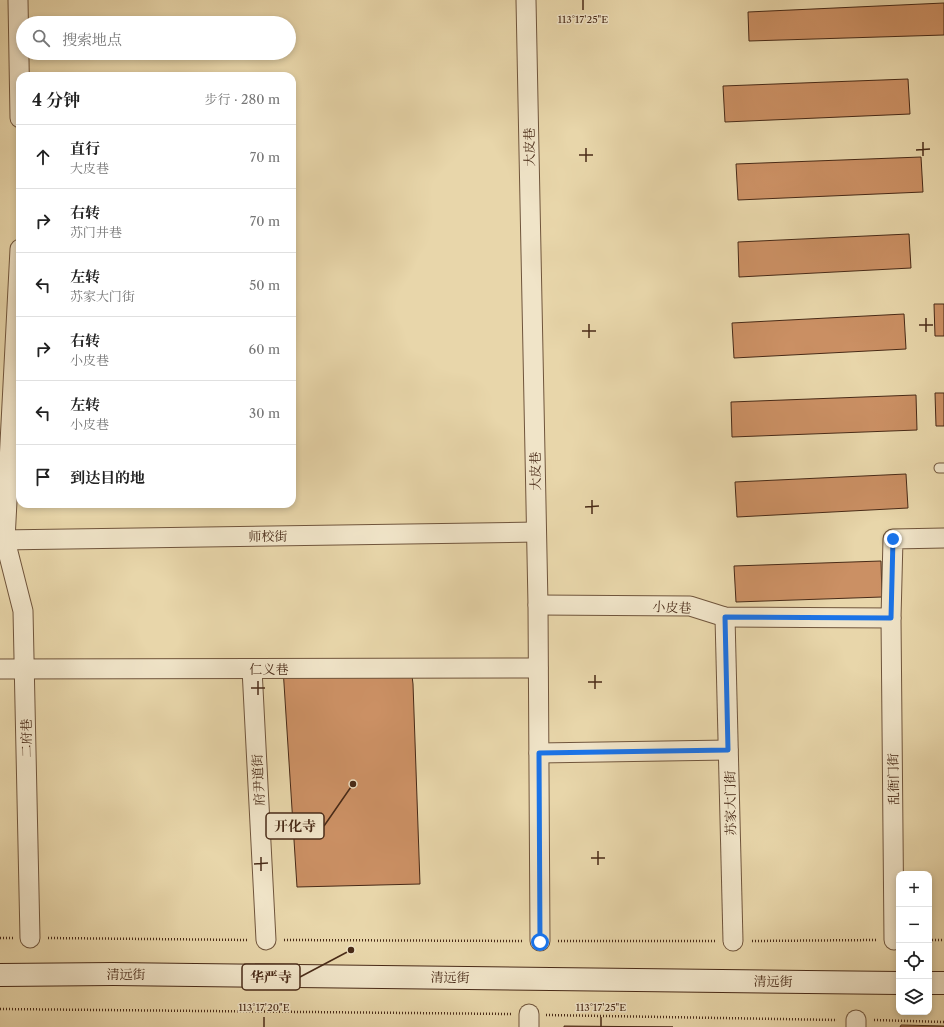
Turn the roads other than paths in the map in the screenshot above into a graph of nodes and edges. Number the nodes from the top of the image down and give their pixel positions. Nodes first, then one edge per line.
1 (18, 0) edge
2 (526, 0) edge
3 (18, 16) edge
4 (19, 60) edge
5 (19, 72) edge
6 (16, 314) edge
7 (536, 532) junction
8 (944, 538) edge
9 (2, 540) edge
10 (538, 606) junction
11 (725, 617) junction
12 (891, 618) junction
13 (538, 668) junction
14 (0, 669) edge
15 (24, 669) junction
16 (252, 669) junction
17 (728, 750) junction
18 (539, 753) junction
19 (30, 938) road end
20 (266, 940) road end
21 (894, 940) road end
22 (733, 941) road end
23 (540, 942) road end
24 (0, 975) edge
25 (896, 983) edge
26 (932, 983) edge
27 (944, 983) edge

1 - 3 street
2 - 7 street, 大皮巷
4 - 5 street
6 - 9 street, 二府巷
7 - 9 street, 师校街
7 - 10 street, 大皮巷
8 - 12 street
9 - 15 street, 二府巷
10 - 11 street, 小皮巷
10 - 13 street, 大皮巷
11 - 12 street, 小皮巷
11 - 17 street, 苏家大门街
12 - 21 street, 乱衙门街
13 - 16 street, 仁义巷
13 - 18 street, 大皮巷
14 - 15 street, 仁义巷
15 - 16 street, 仁义巷
15 - 19 street, 二府巷
16 - 20 street, 府尹道街
17 - 18 street
17 - 22 street, 苏家大门街
18 - 23 street, 大皮巷
24 - 25 main road, 清远街
26 - 27 main road

